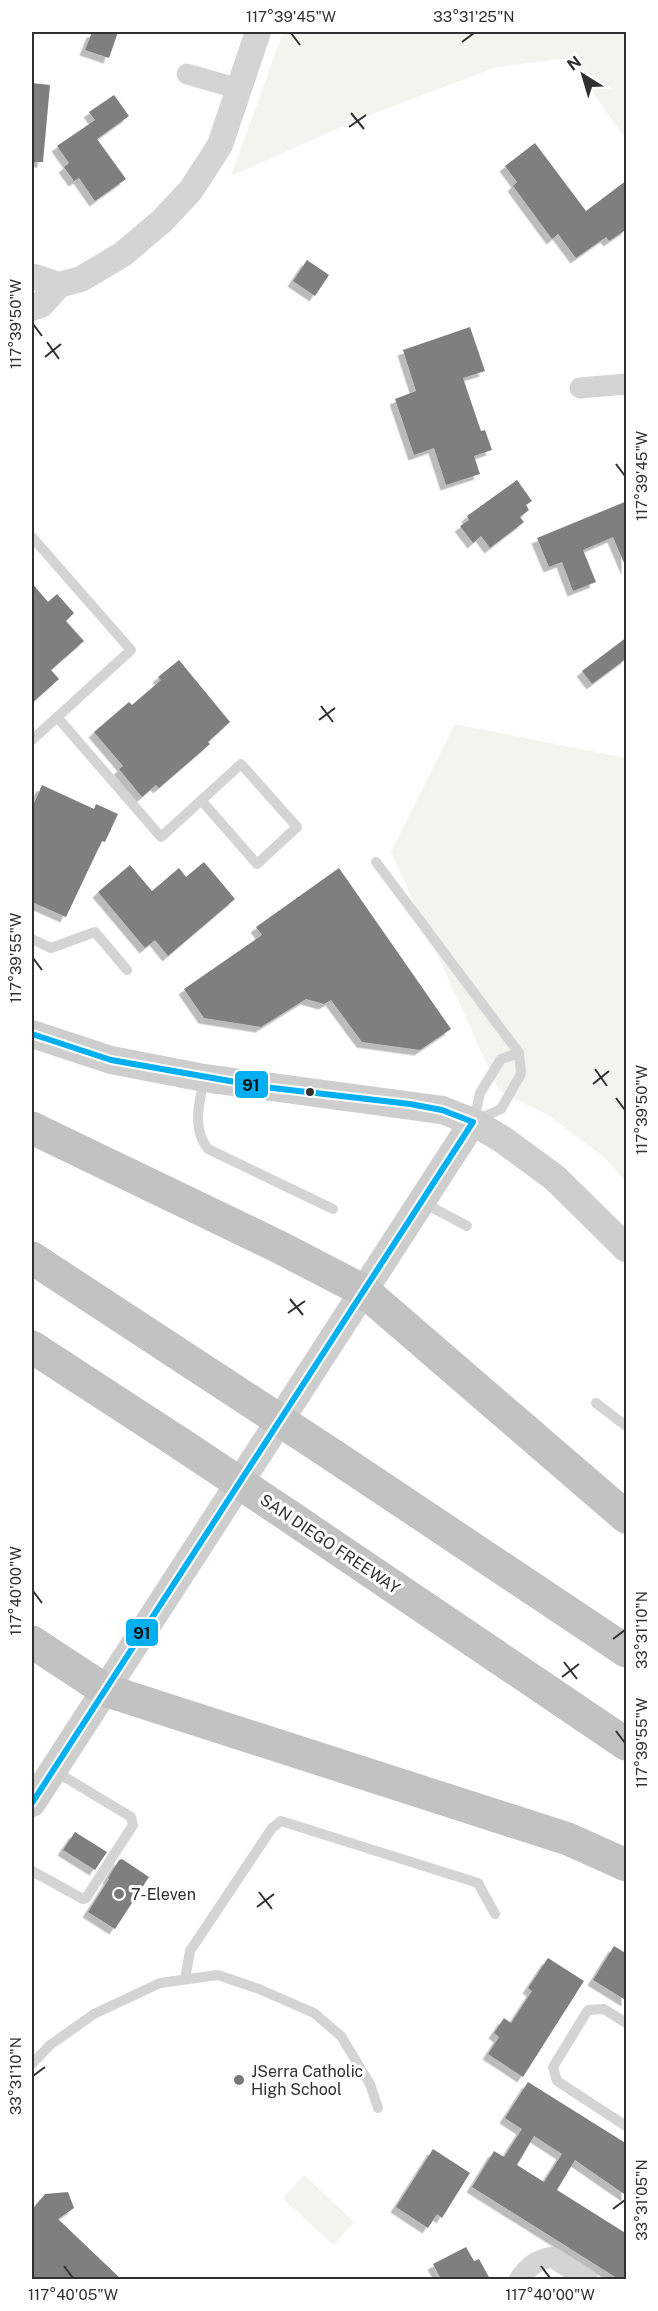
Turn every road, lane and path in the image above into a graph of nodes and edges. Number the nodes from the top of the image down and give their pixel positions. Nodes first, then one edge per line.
1 (258, 32) edge
2 (188, 74) dead end
3 (239, 89) junction
4 (32, 278) edge
5 (59, 285) junction
6 (32, 308) edge
7 (627, 384) edge
8 (580, 388) dead end
9 (32, 537) edge
10 (57, 717) junction
11 (32, 740) edge
12 (201, 800) junction
13 (376, 862) dead end
14 (32, 939) edge
15 (127, 970) dead end
16 (32, 1034) edge
17 (519, 1053) junction
18 (204, 1078) junction
19 (473, 1122) junction
20 (32, 1128) edge
21 (422, 1202) junction
22 (333, 1209) dead end
23 (467, 1226) dead end
24 (627, 1248) edge
25 (32, 1258) edge
26 (364, 1291) junction
27 (32, 1347) edge
28 (596, 1403) dead end
29 (627, 1426) edge
30 (627, 1517) edge
31 (32, 1642) edge
32 (627, 1651) edge
33 (105, 1690) junction
34 (627, 1744) edge
35 (53, 1770) junction
36 (33, 1797) edge
37 (627, 1865) edge
38 (32, 1871) edge
39 (495, 1914) dead end
40 (185, 1979) junction
41 (627, 2023) edge
42 (32, 2064) edge
43 (378, 2108) dead end
44 (627, 2126) edge
45 (519, 2280) edge
46 (588, 2280) edge

1 - 3 street
2 - 3 street
3 - 5 street
4 - 5 street
5 - 6 street
7 - 8 street
9 - 10 lane
10 - 11 lane
10 - 12 lane
12 - 12 lane
13 - 17 lane
14 - 15 lane
16 - 18 main road
17 - 19 lane
17 - 19 lane
18 - 19 main road
18 - 22 lane
19 - 21 main road
19 - 24 main road
20 - 26 highway
21 - 23 lane
21 - 26 main road
25 - 32 highway, bridge
26 - 30 highway
26 - 33 main road
27 - 34 highway, SAN DIEGO FREEWAY, bridge
28 - 29 lane
31 - 33 highway
33 - 35 main road
33 - 37 highway
35 - 36 main road
35 - 38 lane
39 - 40 lane
40 - 42 lane
40 - 43 lane
41 - 44 lane
45 - 46 street

